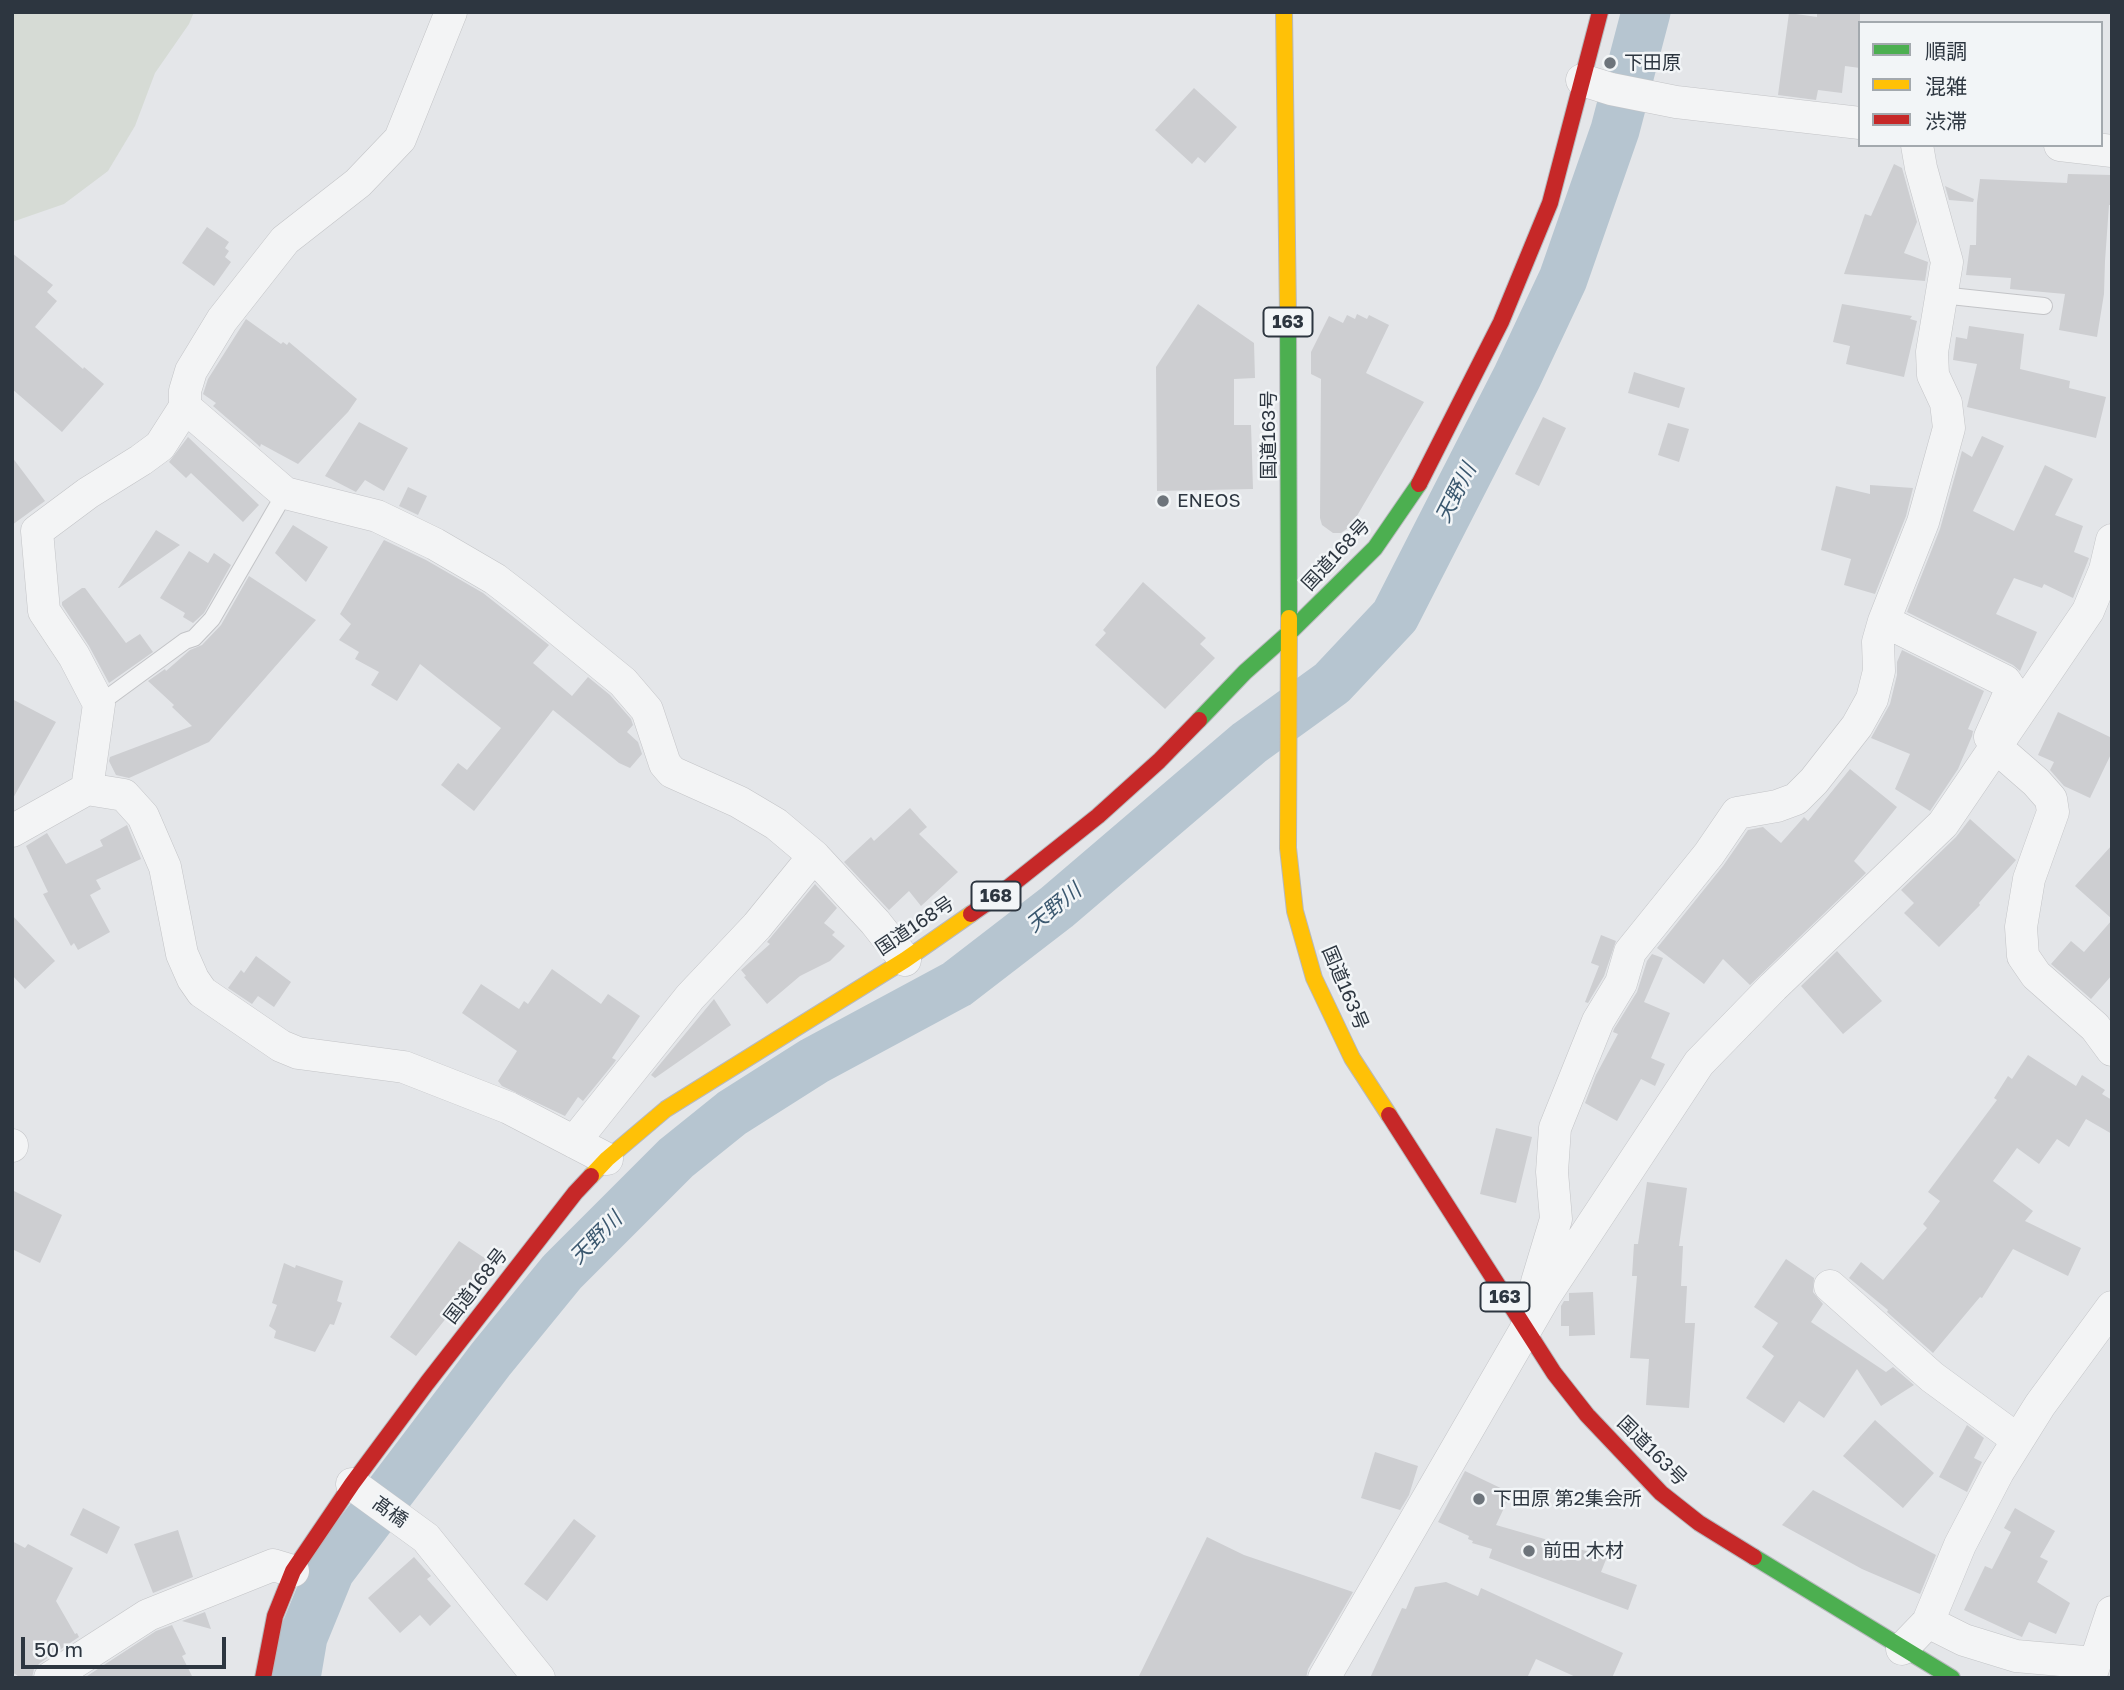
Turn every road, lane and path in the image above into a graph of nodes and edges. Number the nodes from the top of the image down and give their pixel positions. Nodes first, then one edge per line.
1 (451, 12) edge
2 (1284, 12) edge
3 (1600, 12) edge
4 (1596, 84) junction
5 (1858, 123) edge
6 (1918, 147) edge
7 (2077, 147) edge
8 (2112, 151) edge
9 (1941, 295) junction
10 (2043, 306) dead end
11 (185, 407) junction
12 (285, 493) junction
13 (2112, 540) edge
14 (1884, 621) junction
15 (1290, 632) junction
16 (99, 704) junction
17 (1997, 748) junction
18 (87, 789) junction
19 (12, 831) edge
20 (814, 856) junction
21 (905, 960) junction
22 (2112, 1050) edge
23 (575, 1142) junction
24 (607, 1159) junction
25 (1830, 1286) dead end
26 (1545, 1296) junction
27 (2112, 1307) edge
28 (1526, 1329) junction
29 (2018, 1440) junction
30 (353, 1485) junction
31 (293, 1571) junction
32 (2112, 1612) edge
33 (1928, 1622) junction
34 (1902, 1648) junction
35 (2092, 1670) edge
36 (50, 1678) edge
37 (263, 1678) edge
38 (539, 1678) edge
39 (1324, 1678) edge
40 (1952, 1678) edge

1 - 11 street
2 - 15 highway, 国道163号 / 163
3 - 4 highway, 国道168号 / 168
4 - 5 street
4 - 15 highway, 国道168号 / 168
6 - 9 street
7 - 8 street
9 - 10 lane
9 - 14 street
11 - 12 street
11 - 16 street
12 - 16 lane
12 - 20 street
13 - 17 street
14 - 17 street
14 - 26 street
15 - 21 highway, 国道168号 / 168
15 - 28 highway, 国道163号 / 163
16 - 18 street
17 - 22 street
17 - 26 street
18 - 19 street
18 - 23 street
20 - 21 street
20 - 23 street
21 - 24 highway, 国道168号 / 168
23 - 24 street
24 - 30 highway, 国道168号 / 168
25 - 29 street
26 - 28 street
27 - 29 street
28 - 34 highway, 国道163号 / 163
28 - 39 street
29 - 33 street
30 - 31 highway, 国道168号 / 168
30 - 38 street, 髙橋
31 - 36 street
31 - 37 highway, 国道168号 / 168
32 - 35 street
33 - 34 street
33 - 35 street
34 - 40 highway, 国道163号 / 163

